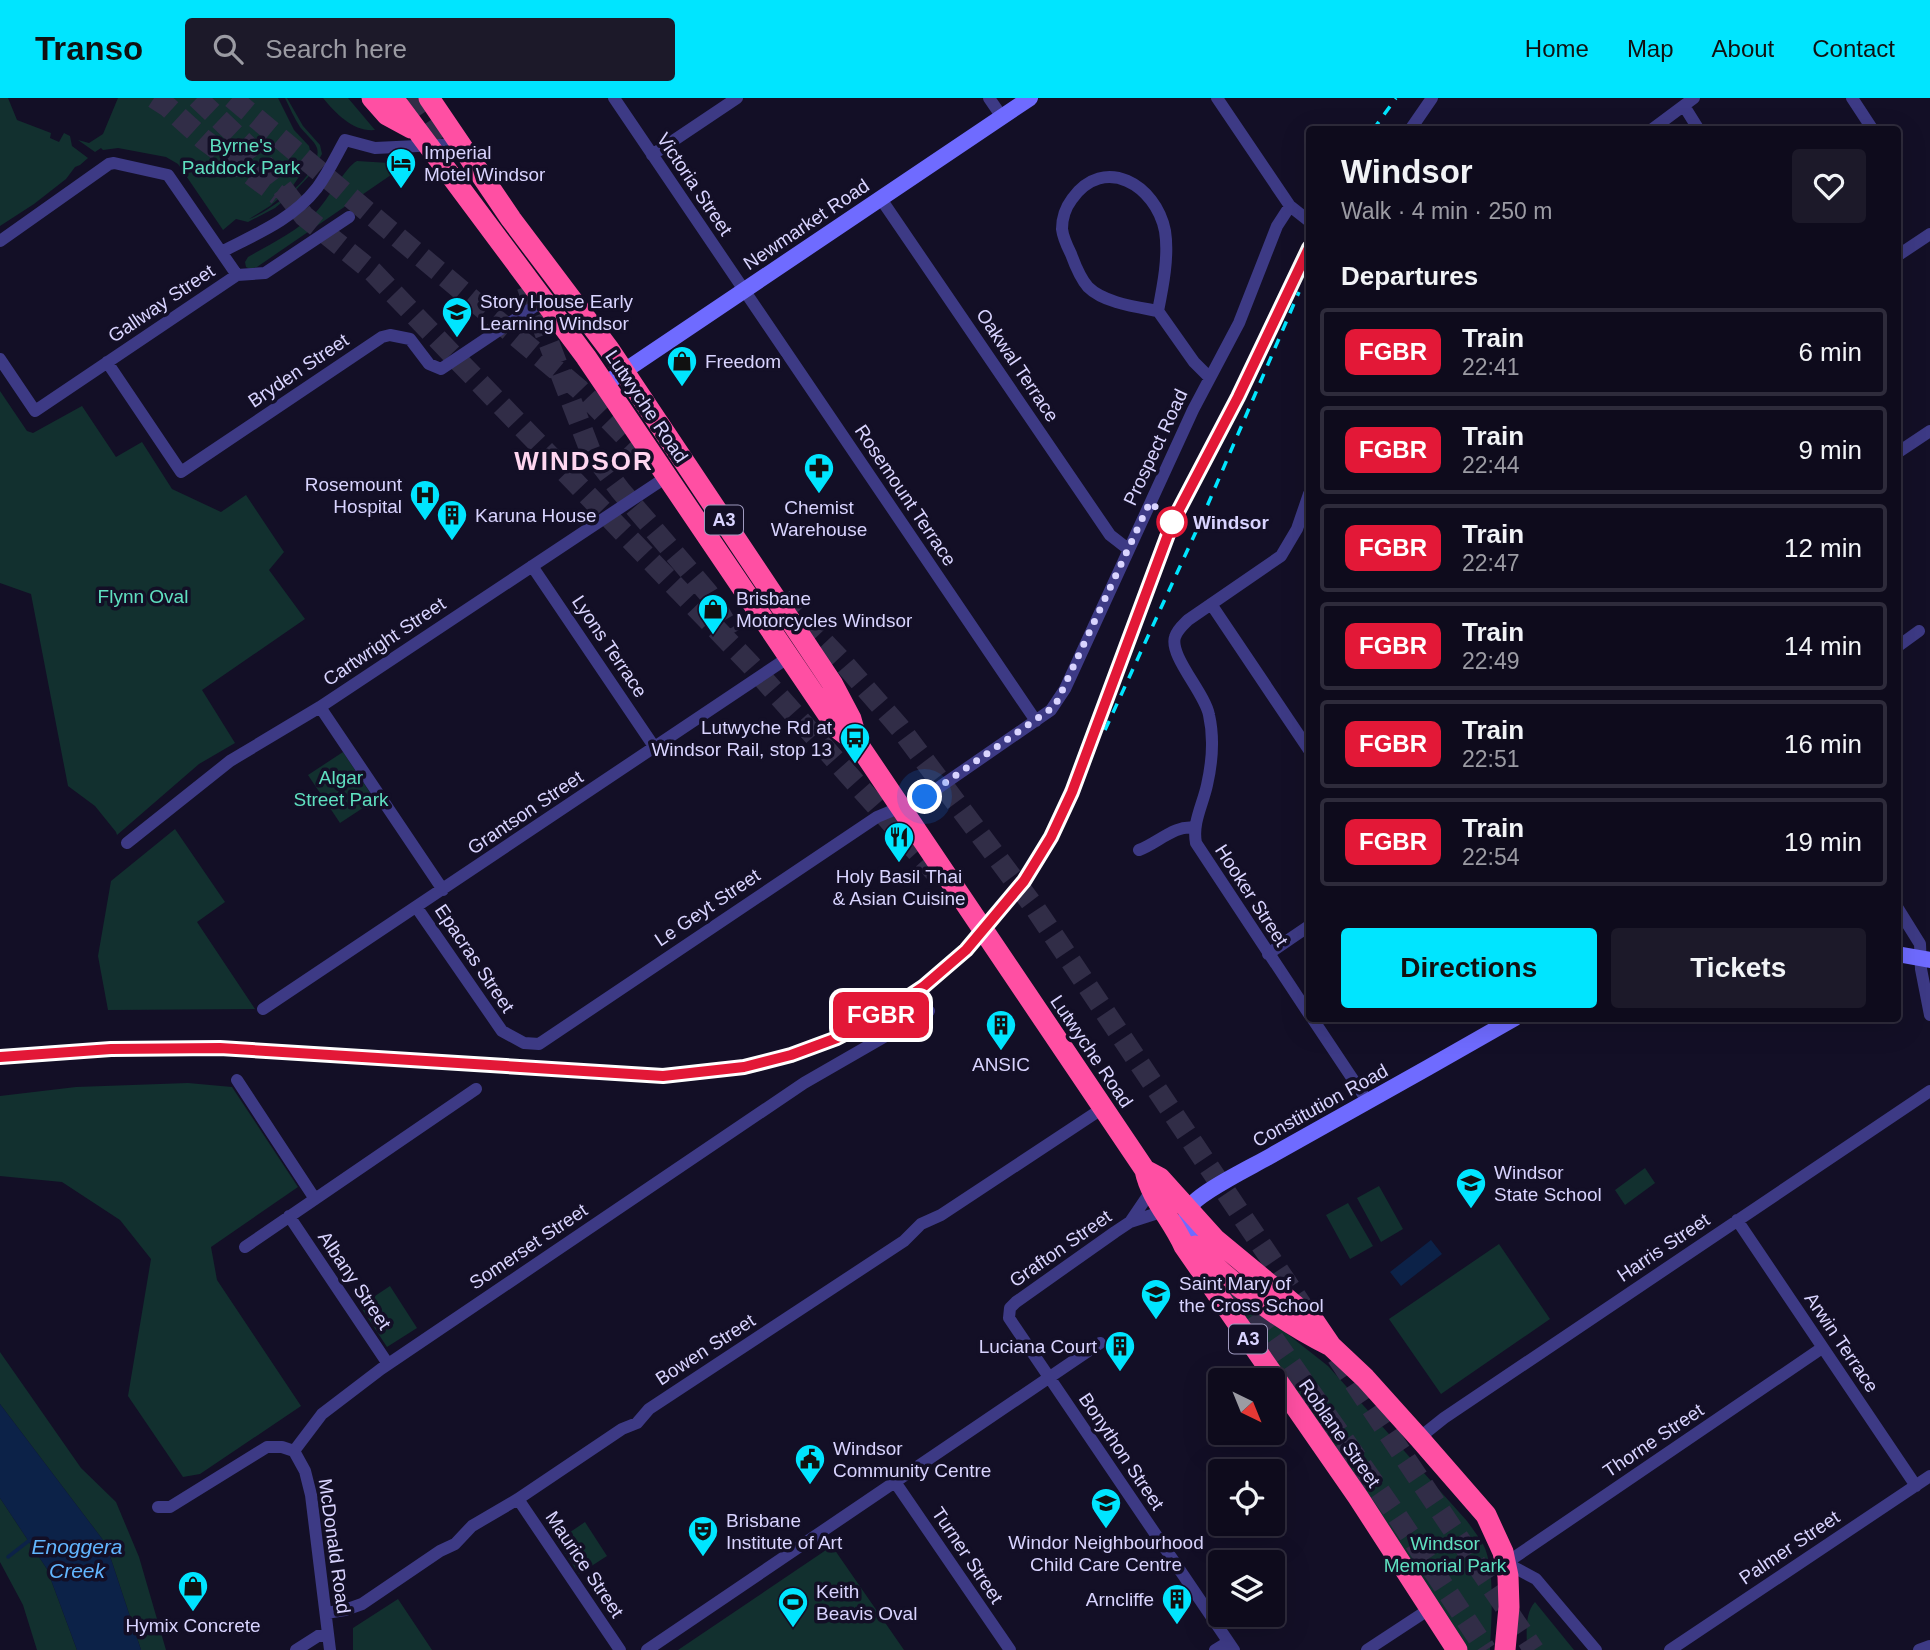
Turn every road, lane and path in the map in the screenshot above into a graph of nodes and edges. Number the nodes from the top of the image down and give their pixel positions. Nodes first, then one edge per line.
1 (372, 98) edge
2 (393, 98) edge
3 (429, 98) edge
4 (614, 98) edge
5 (737, 98) edge
6 (989, 98) edge
7 (1030, 98) edge
8 (1217, 98) edge
9 (1432, 98) edge
10 (1852, 98) edge
11 (1689, 102) edge
12 (1002, 117) junction
13 (1413, 126) edge
14 (1656, 126) edge
15 (1698, 126) edge
16 (1870, 126) edge
17 (425, 140) junction
18 (460, 144) junction
19 (652, 155) junction
20 (881, 199) junction
21 (1290, 206) junction
22 (349, 217) dead end
23 (1306, 219) edge
24 (1930, 234) edge
25 (0, 241) edge
26 (221, 252) junction
27 (1901, 253) edge
28 (237, 275) junction
29 (744, 291) junction
30 (544, 300) junction
31 (1158, 311) junction
32 (0, 359) edge
33 (107, 362) junction
34 (623, 371) junction
35 (1210, 378) junction
36 (605, 384) junction
37 (1930, 431) edge
38 (1901, 450) edge
39 (668, 477) junction
40 (1306, 503) edge
41 (1128, 549) junction
42 (532, 566) junction
43 (1211, 604) junction
44 (1919, 631) dead end
45 (806, 645) junction
46 (1901, 645) edge
47 (789, 658) junction
48 (1055, 706) joint
49 (320, 707) junction
50 (1036, 721) junction
51 (858, 744) junction
52 (1306, 746) edge
53 (655, 748) junction
54 (900, 807) junction
55 (1195, 828) junction
56 (128, 843) dead end
57 (1139, 850) dead end
58 (443, 890) junction
59 (417, 908) junction
60 (1901, 913) edge
61 (1306, 928) edge
62 (1268, 954) junction
63 (1901, 955) edge
64 (1925, 959) edge
65 (263, 1009) dead end
66 (1306, 1010) edge
67 (929, 1011) dead end
68 (1930, 1015) edge
69 (1314, 1022) edge
70 (1508, 1022) edge
71 (538, 1044) joint
72 (237, 1080) dead end
73 (476, 1089) dead end
74 (1930, 1091) edge
75 (1368, 1102) junction
76 (1103, 1108) junction
77 (1145, 1170) junction
78 (1151, 1191) junction
79 (315, 1199) junction
80 (1164, 1211) junction
81 (1187, 1211) junction
82 (289, 1216) junction
83 (1737, 1220) junction
84 (1130, 1222) junction
85 (1178, 1231) junction
86 (245, 1247) dead end
87 (1200, 1252) junction
88 (1100, 1343) dead end
89 (1331, 1346) junction
90 (1822, 1348) junction
91 (388, 1364) junction
92 (1048, 1378) junction
93 (1419, 1438) junction
94 (294, 1451) junction
95 (1930, 1476) edge
96 (895, 1482) junction
97 (1916, 1486) junction
98 (518, 1499) junction
99 (158, 1507) dead end
100 (1506, 1563) junction
101 (1431, 1608) junction
102 (326, 1613) junction
103 (328, 1634) junction
104 (1231, 1646) edge
105 (1930, 1646) edge
106 (296, 1650) edge
107 (330, 1650) edge
108 (620, 1650) edge
109 (647, 1650) edge
110 (1010, 1650) edge
111 (1216, 1650) edge
112 (1367, 1650) edge
113 (1457, 1650) edge
114 (1505, 1650) edge
115 (1595, 1650) edge
116 (1670, 1650) edge
117 (1919, 1650) edge

1 - 17 highway
2 - 17 highway, Lutwyche Road
3 - 18 highway, Lutwyche Road / A3
4 - 19 street, Victoria Street
5 - 19 street
6 - 12 street
7 - 12 main road, Newmarket Road
8 - 21 street
9 - 13 street
10 - 16 street
11 - 14 street
11 - 15 street
12 - 20 main road, Newmarket Road
17 - 18 street
17 - 26 street
17 - 30 highway, Lutwyche Road / A3
18 - 34 highway, Lutwyche Road / A3
19 - 29 street, Victoria Street
20 - 29 main road, Newmarket Road
20 - 41 street, Oakwal Terrace
21 - 23 street
21 - 35 street, Prospect Road
22 - 28 street, Gallway Street
24 - 27 street
25 - 26 street
26 - 28 street
28 - 33 street, Gallway Street
29 - 34 main road, Newmarket Road
29 - 50 street, Rosemount Terrace
30 - 33 street, Bryden Street
30 - 36 highway, Lutwyche Road / A3
31 - 31 street
31 - 35 street
32 - 33 street, Gallway Street
34 - 36 main road, Newmarket Road
34 - 45 highway, Lutwyche Road / A3
35 - 41 street, Prospect Road
36 - 39 highway, Lutwyche Road / A3
37 - 38 street
39 - 42 street, Cartwright Street
39 - 47 highway, Lutwyche Road / A3
40 - 43 street
41 - 48 street, Prospect Road
42 - 49 street, Cartwright Street
42 - 53 street, Lyons Terrace
43 - 52 street
43 - 55 street, Hooker Street
44 - 46 street
45 - 47 street, Grantson Street
45 - 51 highway, Lutwyche Road / A3
47 - 51 highway, Lutwyche Road / A3
47 - 53 street, Grantson Street
48 - 50 street, Le Geyt Street
49 - 56 street, Cartwright Street
49 - 58 street
50 - 54 street, Le Geyt Street
51 - 54 highway, Lutwyche Road / A3
53 - 58 street, Grantson Street
54 - 71 street, Le Geyt Street
54 - 76 highway, Lutwyche Road / A3
55 - 57 street, Hooker Street
55 - 62 street, Hooker Street
58 - 59 street, Grantson Street
59 - 65 street, Grantson Street
59 - 71 street, Epacras Street
60 - 64 street
61 - 62 street
62 - 66 street, Hooker Street
63 - 64 main road
64 - 68 street
67 - 91 street, Somerset Street
69 - 75 street, Hooker Street
70 - 75 main road, Constitution Road
72 - 79 street
73 - 79 street
74 - 83 street, Harris Street
75 - 81 main road, Constitution Road
76 - 77 highway, Lutwyche Road / A3
76 - 98 street, Bowen Street
77 - 78 highway, Roblane Street / A3
77 - 81 highway, Lutwyche Road / A3
78 - 80 highway, Roblane Street / A3
78 - 84 street, Grafton Street
79 - 82 street
80 - 84 street, Grafton Street
80 - 85 highway, Roblane Street / A3
81 - 87 main road
81 - 89 highway, Lutwyche Road / A3
82 - 86 street
82 - 91 street, Albany Street
83 - 90 street, Arwin Terrace
83 - 93 street, Harris Street
84 - 92 street, Grafton Street
85 - 87 highway, Lutwyche Road / A3
85 - 101 highway, Roblane Street / A3
87 - 89 highway, Lutwyche Road / A3
88 - 92 street
89 - 93 highway, Lutwyche Road / A3
90 - 97 street, Arwin Terrace
90 - 100 street, Thorne Street
91 - 94 street, Somerset Street
92 - 96 street
92 - 104 street, Bonython Street
93 - 100 highway, Lutwyche Road / A3
94 - 99 street
94 - 102 street, McDonald Road
95 - 97 street, Palmer Street
96 - 109 street
96 - 110 street, Turner Street
97 - 116 street, Palmer Street
98 - 102 street, Bowen Street
98 - 108 street, Maurice Street
100 - 114 highway, Lutwyche Road / A3
100 - 115 street
101 - 112 street
101 - 113 highway, Roblane Street / A3
102 - 103 street, McDonald Road
103 - 106 street
103 - 107 street, McDonald Road
104 - 111 street
105 - 117 street

